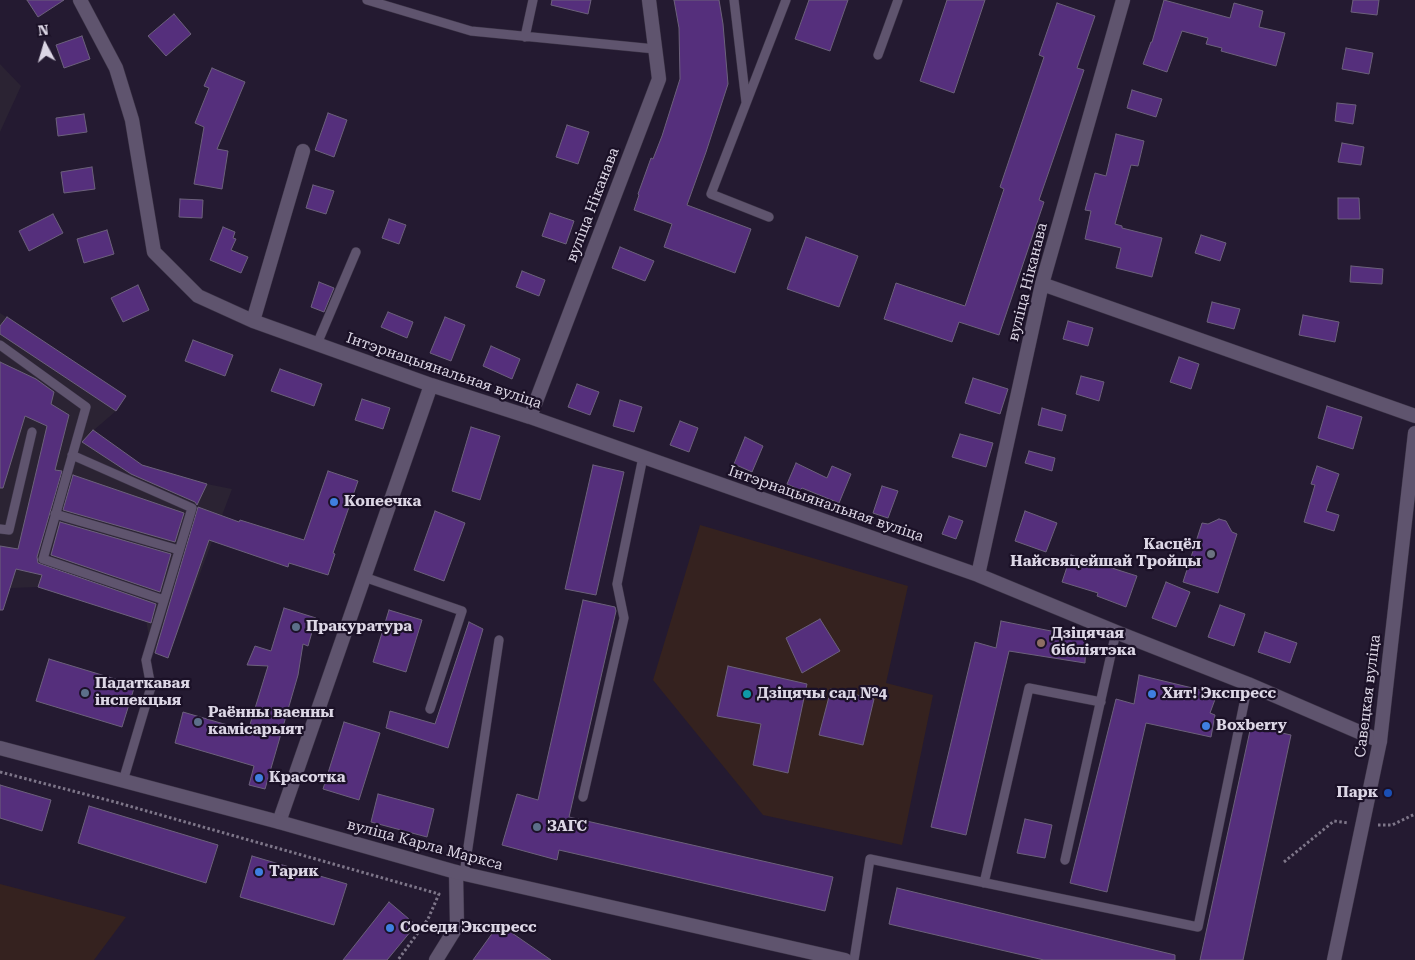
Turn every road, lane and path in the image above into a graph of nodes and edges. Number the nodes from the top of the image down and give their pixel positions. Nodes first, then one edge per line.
1 (80, 0) edge
2 (367, 0) edge
3 (533, 0) edge
4 (649, 0) edge
5 (734, 0) edge
6 (786, 0) edge
7 (898, 0) edge
8 (1123, 0) edge
9 (525, 37) junction
10 (655, 49) junction
11 (878, 55) dead end
12 (746, 103) junction
13 (303, 151) dead end
14 (769, 217) dead end
15 (356, 252) dead end
16 (1042, 284) junction
17 (253, 320) junction
18 (317, 344) junction
19 (0, 345) edge
20 (430, 385) junction
21 (1415, 416) edge
22 (530, 417) junction
23 (32, 432) dead end
24 (1415, 433) edge
25 (72, 455) junction
26 (643, 457) junction
27 (56, 514) junction
28 (0, 529) edge
29 (179, 550) junction
30 (978, 575) junction
31 (364, 577) junction
32 (164, 600) junction
33 (1116, 632) junction
34 (499, 640) dead end
35 (1248, 684) junction
36 (1101, 702) junction
37 (430, 709) dead end
38 (1380, 741) junction
39 (0, 748) edge
40 (0, 772) edge
41 (123, 781) junction
42 (583, 797) dead end
43 (279, 822) junction
44 (1065, 860) dead end
45 (460, 873) junction
46 (984, 883) junction
47 (398, 960) edge
48 (436, 960) edge
49 (845, 960) edge
50 (854, 960) edge
51 (1334, 960) edge

1 - 17 street, Інтэрнацыянальная вуліца
2 - 9 lane
3 - 9 lane
4 - 10 street, вуліца Ніканава
5 - 12 lane
6 - 12 lane
7 - 11 lane
8 - 16 street, вуліца Ніканава
9 - 10 lane
10 - 22 street, вуліца Ніканава
12 - 14 lane
13 - 17 street
15 - 18 lane
16 - 21 street
16 - 30 street, вуліца Ніканава
17 - 18 street, Інтэрнацыянальная вуліца
18 - 20 street, Інтэрнацыянальная вуліца
19 - 25 lane
20 - 22 street, Інтэрнацыянальная вуліца
20 - 31 street
22 - 26 street, Інтэрнацыянальная вуліца
23 - 28 lane
24 - 38 street, Савецкая вуліца
25 - 27 lane
25 - 29 lane
26 - 30 street, Інтэрнацыянальная вуліца
26 - 42 lane
27 - 29 lane
27 - 32 lane
29 - 32 lane
30 - 33 street, Інтэрнацыянальная вуліца
31 - 37 lane
31 - 43 street
32 - 41 lane
33 - 35 street, Інтэрнацыянальная вуліца
33 - 36 lane
34 - 45 lane
35 - 38 street, Інтэрнацыянальная вуліца
35 - 46 lane
36 - 44 lane
36 - 46 lane
38 - 51 street, Савецкая вуліца
39 - 41 street, вуліца Карла Маркса
40 - 47 path
41 - 43 street, вуліца Карла Маркса
43 - 45 street, вуліца Карла Маркса
45 - 48 street
45 - 49 street, вуліца Карла Маркса
46 - 50 lane

